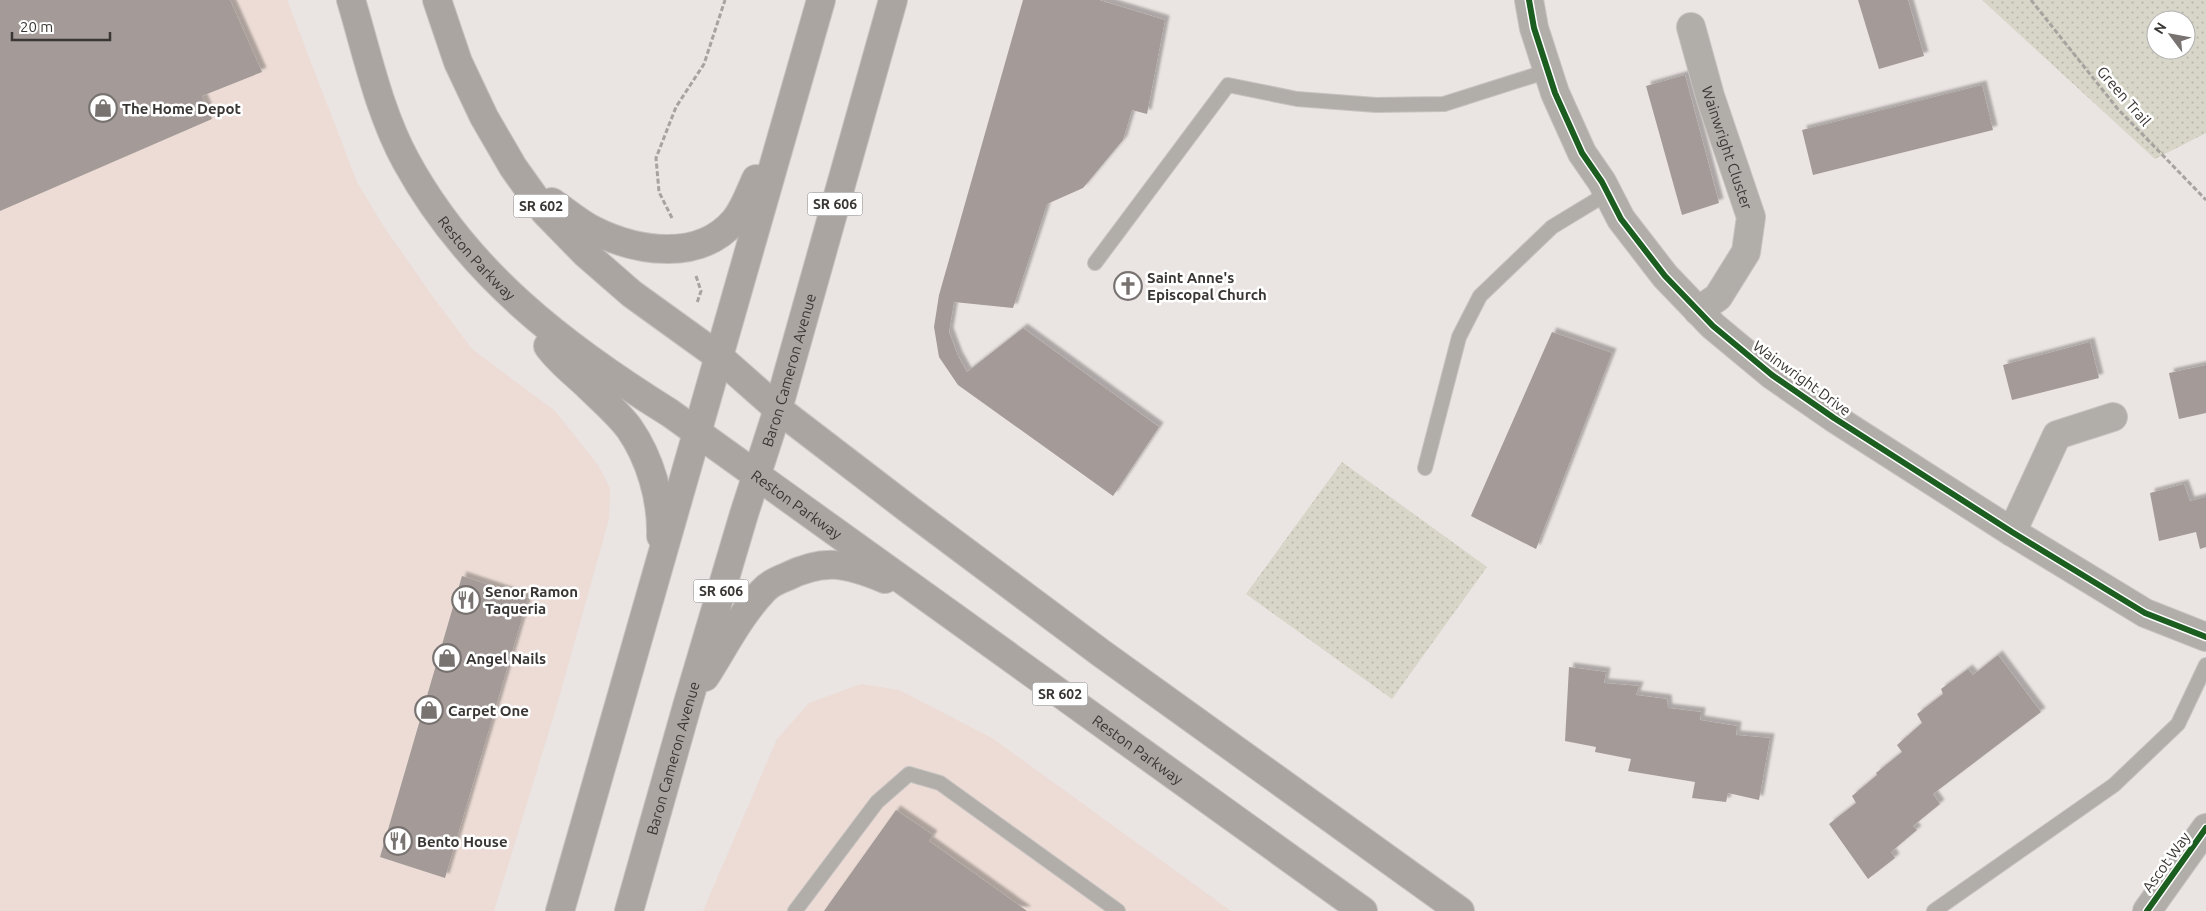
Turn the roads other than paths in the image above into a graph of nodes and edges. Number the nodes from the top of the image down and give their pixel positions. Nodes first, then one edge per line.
1 (351, 0) edge
2 (437, 0) edge
3 (821, 0) edge
4 (893, 0) edge
5 (1529, 0) edge
6 (1692, 27) dead end
7 (1548, 71) junction
8 (786, 120) junction
9 (524, 182) junction
10 (1608, 193) junction
11 (1095, 263) dead end
12 (521, 306) junction
13 (1698, 311) junction
14 (718, 356) junction
15 (778, 409) junction
16 (2113, 417) dead end
17 (696, 432) junction
18 (1425, 468) dead end
19 (758, 476) junction
20 (2012, 532) junction
21 (659, 565) junction
22 (918, 592) junction
23 (2206, 637) edge
24 (2206, 665) edge
25 (687, 706) junction
26 (2206, 828) edge
27 (560, 911) edge
28 (629, 911) edge
29 (795, 911) edge
30 (1118, 911) edge
31 (1363, 911) edge
32 (1460, 911) edge
33 (1934, 911) edge
34 (2147, 911) edge

1 - 12 main road, Reston Parkway / SR 602
2 - 9 main road, SR 602
3 - 8 main road
4 - 15 main road, Baron Cameron Avenue / SR 606
5 - 7 street, Wainwright Drive
6 - 13 street, Wainwright Cluster
7 - 10 street, Wainwright Drive
7 - 11 lane
8 - 9 main road
8 - 14 main road
9 - 14 main road, SR 602
10 - 13 street, Wainwright Drive
10 - 18 lane
12 - 17 main road, Reston Parkway / SR 602
12 - 21 main road
13 - 20 street, Wainwright Drive
14 - 15 main road, SR 602
14 - 17 main road
15 - 19 main road, Baron Cameron Avenue / SR 606
15 - 32 main road, SR 602
16 - 20 street
17 - 19 main road, Reston Parkway / SR 602
17 - 21 main road
19 - 22 main road, Reston Parkway / SR 602
19 - 25 main road, Baron Cameron Avenue / SR 606
20 - 23 street, Wainwright Drive
21 - 27 main road
22 - 25 main road
22 - 31 main road, Reston Parkway / SR 602
24 - 33 lane
25 - 28 main road, Baron Cameron Avenue / SR 606
26 - 34 street, Ascot Way
29 - 30 lane

